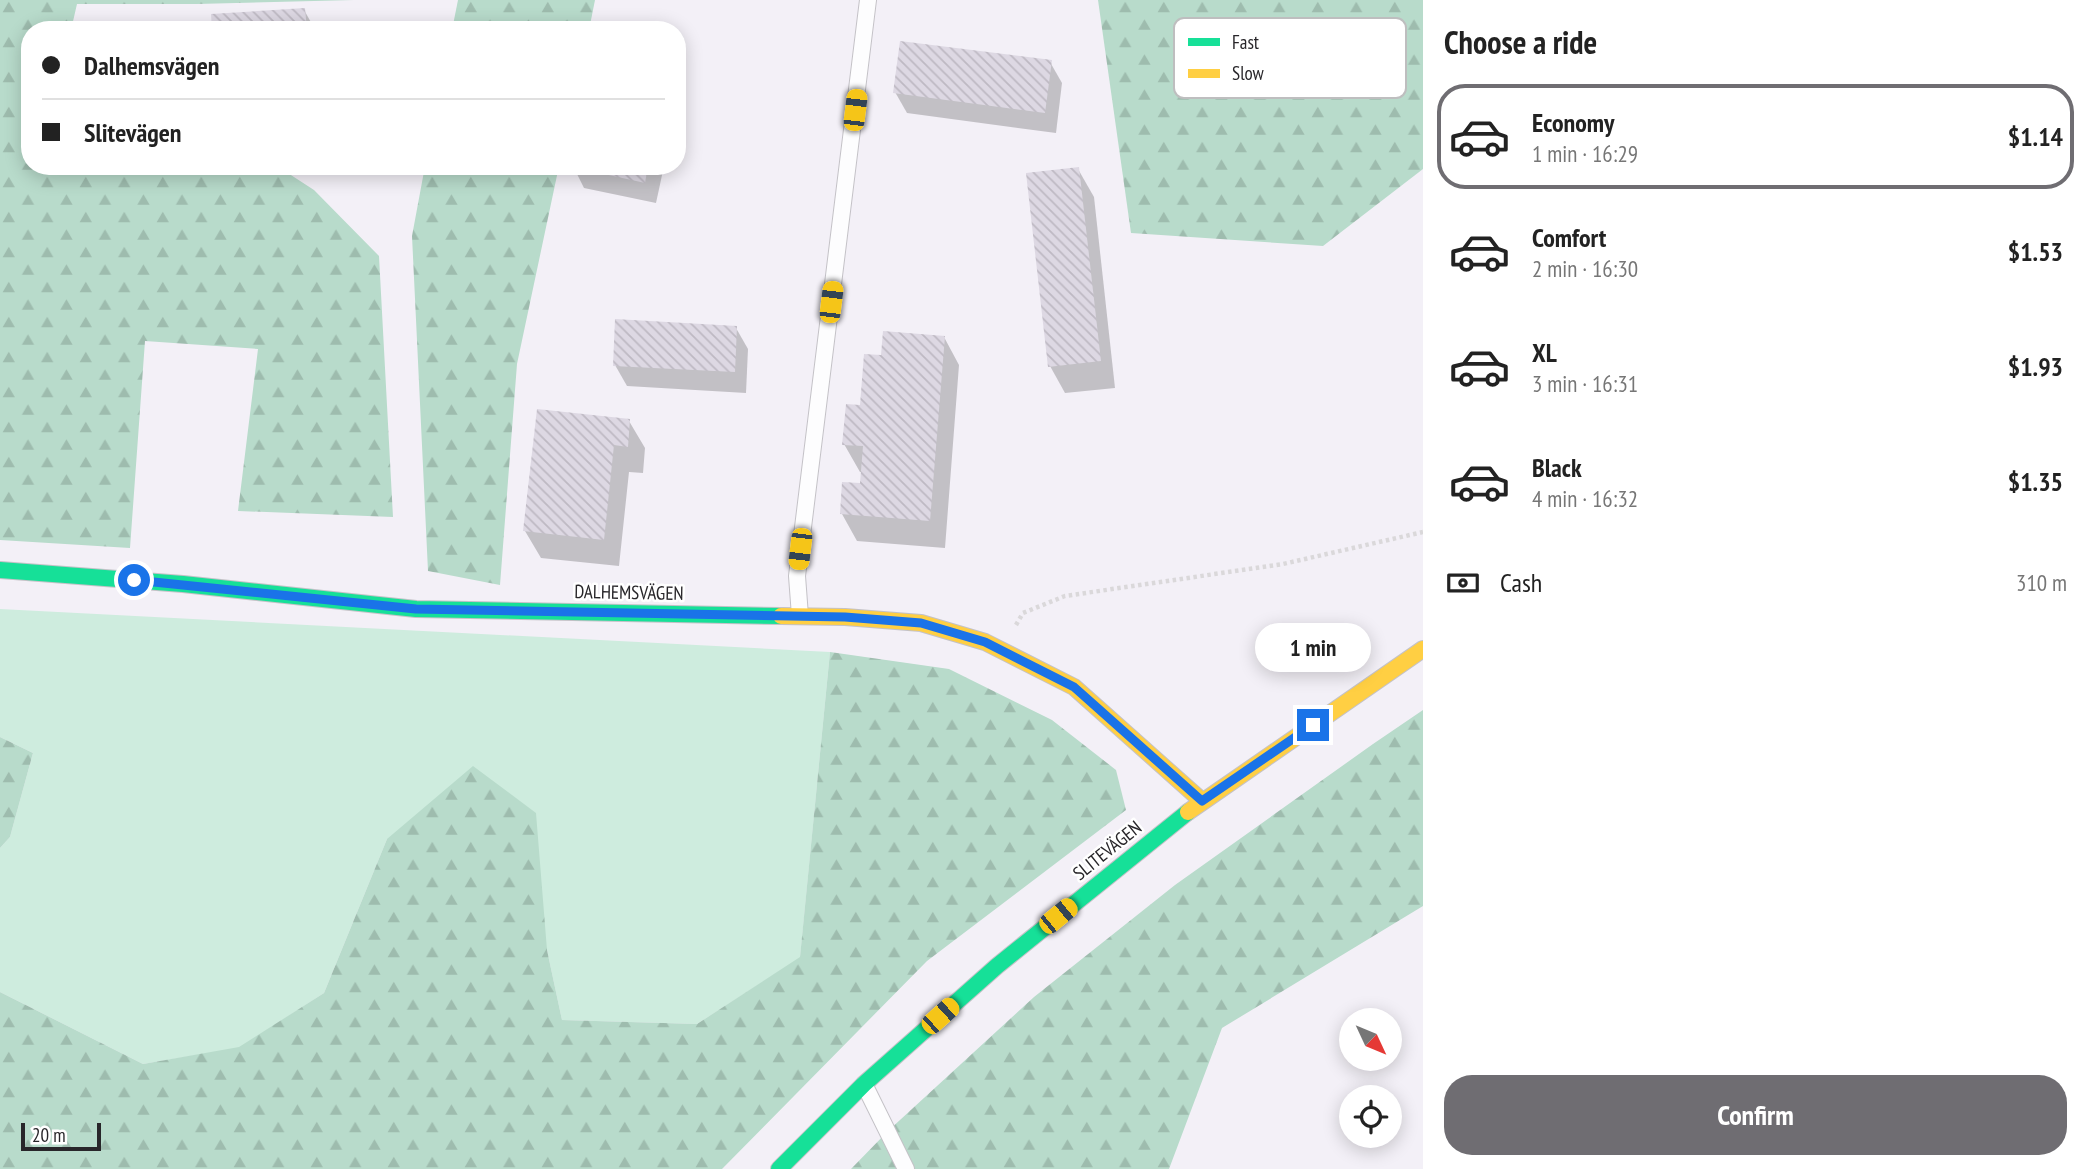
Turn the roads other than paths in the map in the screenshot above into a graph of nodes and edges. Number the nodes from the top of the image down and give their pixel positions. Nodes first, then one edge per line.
1 (869, 0) edge
2 (0, 570) edge
3 (800, 616) junction
4 (1423, 649) edge
5 (1202, 801) junction
6 (864, 1084) junction
7 (779, 1169) edge
8 (906, 1169) edge

1 - 3 lane
2 - 3 street, DALHEMSVÄGEN
3 - 5 street, DALHEMSVÄGEN
4 - 5 street, SLITEVÄGEN
5 - 6 street, SLITEVÄGEN
6 - 7 street, SLITEVÄGEN
6 - 8 lane

